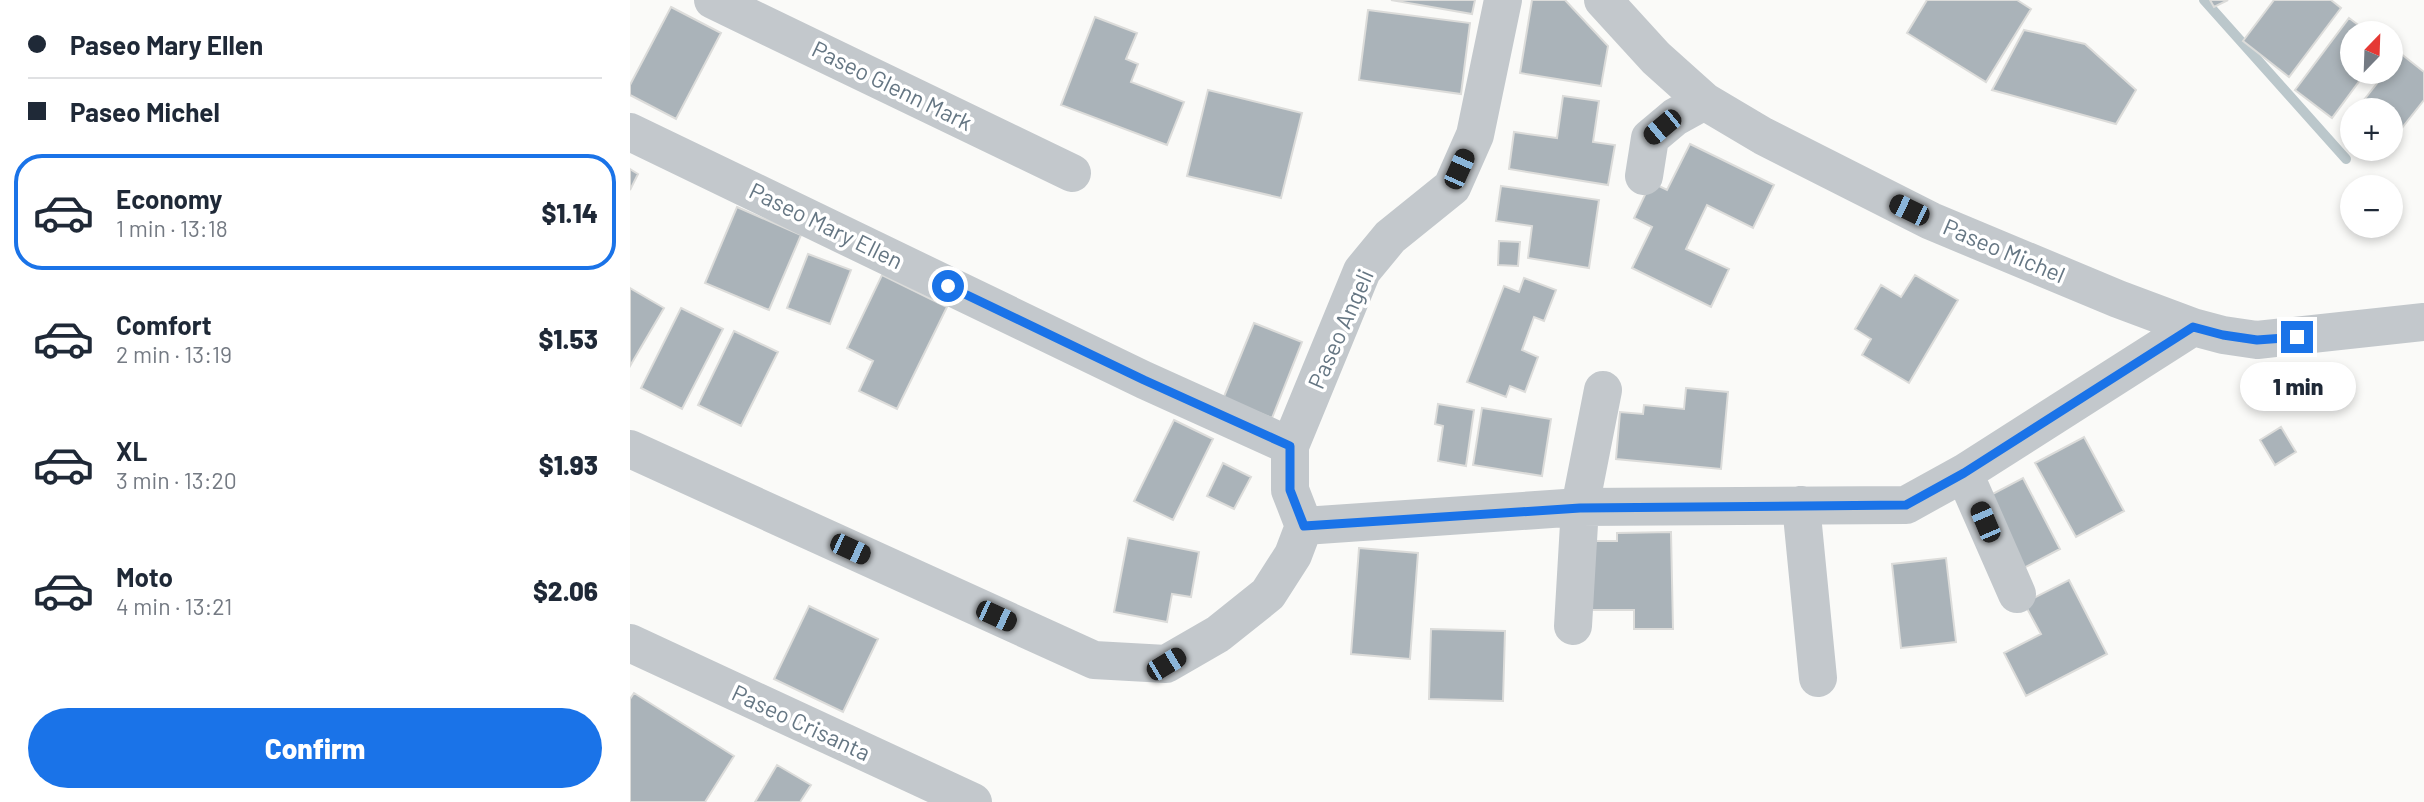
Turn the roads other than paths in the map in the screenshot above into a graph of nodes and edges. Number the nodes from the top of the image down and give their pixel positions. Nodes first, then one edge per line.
1 (713, 0) edge
2 (1503, 0) edge
3 (1603, 0) edge
4 (1704, 101) junction
5 (630, 132) edge
6 (1072, 173) dead end
7 (1644, 176) dead end
8 (2424, 321) edge
9 (2193, 327) junction
10 (1603, 390) dead end
11 (1290, 446) junction
12 (630, 449) edge
13 (1964, 473) junction
14 (1801, 505) junction
15 (1580, 508) junction
16 (1304, 526) junction
17 (2017, 594) dead end
18 (1573, 626) dead end
19 (630, 643) edge
20 (1818, 678) dead end
21 (973, 802) edge

1 - 6 street, Paseo Glenn Mark
2 - 11 street, Paseo Angeli
3 - 4 street, Paseo Michel
4 - 7 street
4 - 9 street, Paseo Michel
5 - 11 street, Paseo Mary Ellen
8 - 9 street, Paseo Michel
9 - 13 street
10 - 15 street
11 - 16 street
12 - 16 street
13 - 14 street
13 - 17 street
14 - 15 street
14 - 20 street
15 - 16 street
15 - 18 street
19 - 21 street, Paseo Crisanta

